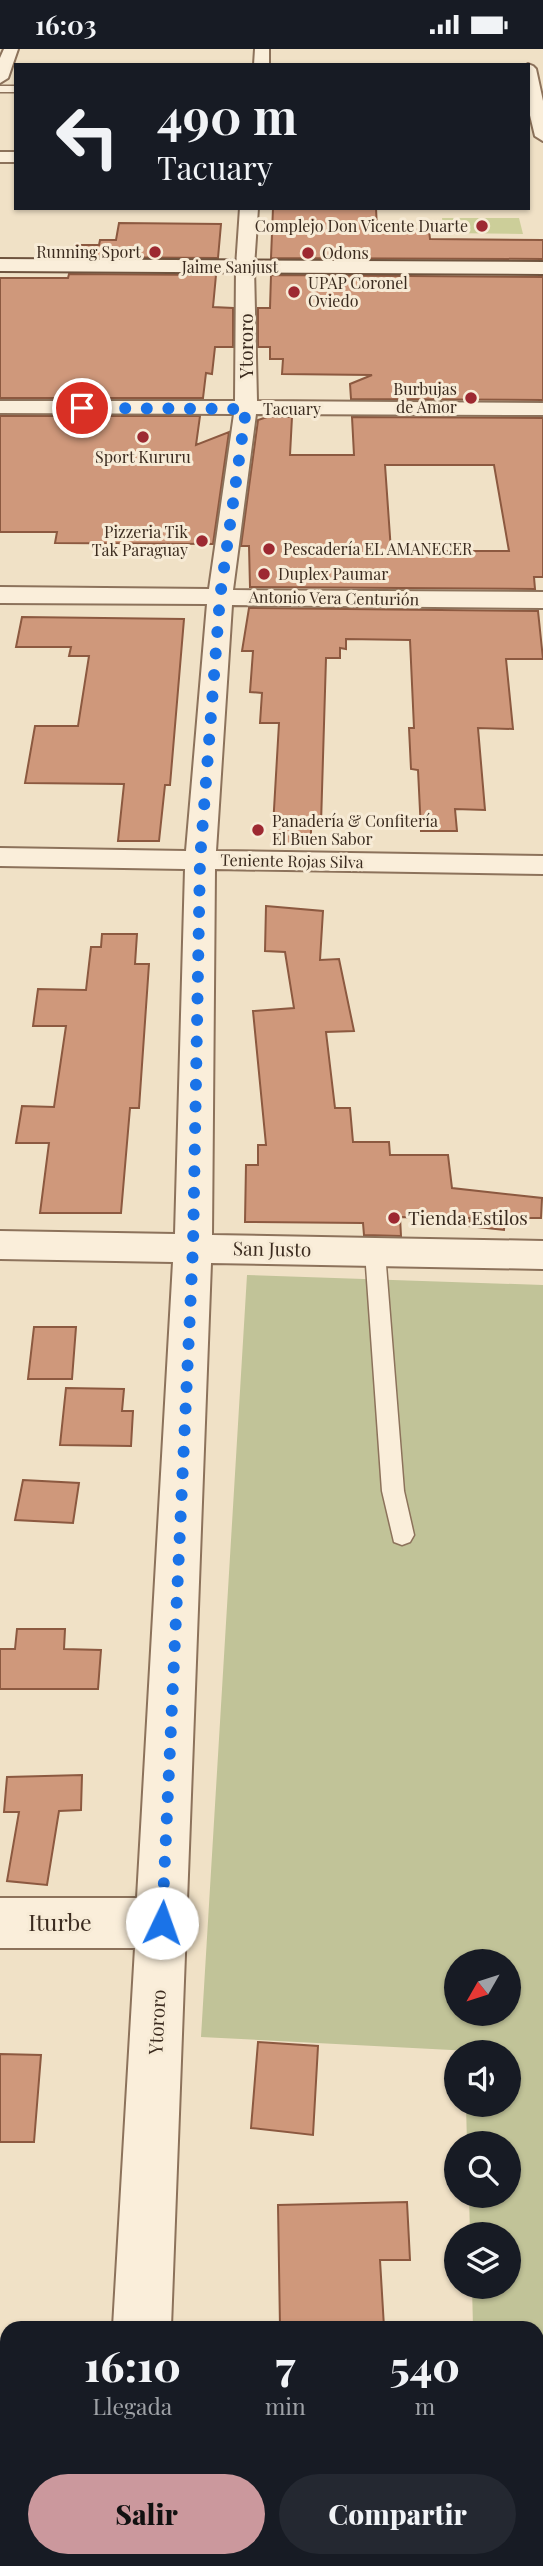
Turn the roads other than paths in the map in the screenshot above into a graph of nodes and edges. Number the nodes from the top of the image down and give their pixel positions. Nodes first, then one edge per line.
1 (11, 49) edge
2 (530, 68) edge
3 (5, 71) edge
4 (543, 136) edge
5 (249, 210) edge
6 (0, 265) edge
7 (245, 267) junction
8 (543, 268) edge
9 (0, 407) edge
10 (246, 409) junction
11 (543, 409) edge
12 (0, 595) edge
13 (220, 597) junction
14 (543, 600) edge
15 (0, 857) edge
16 (200, 860) junction
17 (543, 865) edge
18 (0, 1245) edge
19 (193, 1247) junction
20 (375, 1252) junction
21 (543, 1255) edge
22 (402, 1535) dead end
23 (0, 1923) edge
24 (162, 1923) junction
25 (142, 2321) edge

1 - 3 street
2 - 4 street
5 - 7 street, Ytororo
6 - 7 street, Jaime Sanjust
7 - 8 street, Jaime Sanjust
7 - 10 street, Ytororo
9 - 10 street, Tacuary
10 - 11 street, Tacuary
10 - 13 street, Ytororo
12 - 13 street, Antonio Vera Centurión
13 - 14 street, Antonio Vera Centurión
13 - 16 street, Ytororo
15 - 16 street, Teniente Rojas Silva
16 - 17 street, Teniente Rojas Silva
16 - 19 street, Ytororo
18 - 19 street, San Justo
19 - 20 street, San Justo
19 - 24 street, Ytororo
20 - 21 street, San Justo
20 - 22 lane
23 - 24 street, Iturbe
24 - 25 street, Ytororo

